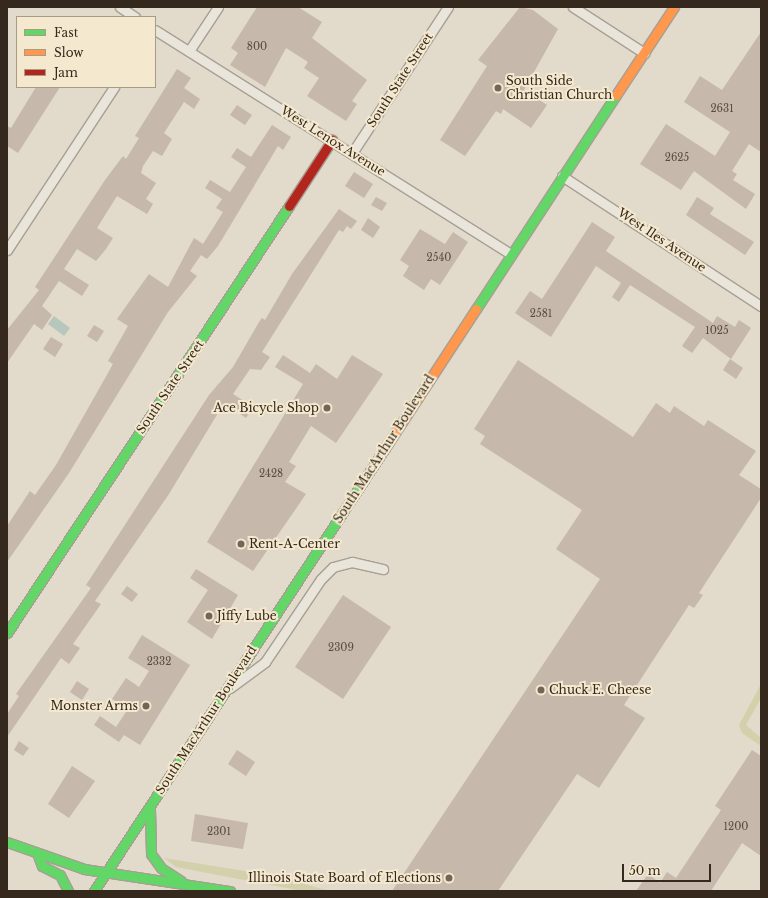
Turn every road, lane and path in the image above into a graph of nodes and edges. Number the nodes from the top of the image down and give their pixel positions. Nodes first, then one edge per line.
1 (120, 7) edge
2 (218, 7) edge
3 (448, 7) edge
4 (573, 7) edge
5 (674, 7) edge
6 (134, 16) edge
7 (156, 31) edge
8 (189, 51) junction
9 (644, 53) junction
10 (113, 88) edge
11 (332, 140) junction
12 (352, 152) junction
13 (562, 176) junction
14 (7, 250) edge
15 (511, 254) junction
16 (761, 306) edge
17 (383, 569) dead end
18 (7, 633) edge
19 (225, 690) junction
20 (151, 805) junction
21 (7, 842) edge
22 (37, 853) junction
23 (107, 872) junction
24 (182, 882) junction
25 (68, 891) edge
26 (94, 891) edge
27 (230, 891) edge

1 - 6 street
2 - 8 street
3 - 12 street, South State Street
4 - 9 street
5 - 9 main road, South MacArthur Boulevard
7 - 8 street, West Lenox Avenue
8 - 11 street, West Lenox Avenue
9 - 13 main road, South MacArthur Boulevard
10 - 14 street
11 - 12 street, West Lenox Avenue
11 - 18 main road, South State Street
12 - 15 street, West Lenox Avenue
13 - 15 main road, South MacArthur Boulevard
13 - 16 street, West Iles Avenue
15 - 19 main road, South MacArthur Boulevard
17 - 19 street
19 - 20 main road, South MacArthur Boulevard
20 - 23 main road, South MacArthur Boulevard
20 - 24 main road
21 - 22 main road
22 - 23 main road
22 - 25 main road
23 - 24 main road
23 - 26 main road, South MacArthur Boulevard
24 - 27 main road

